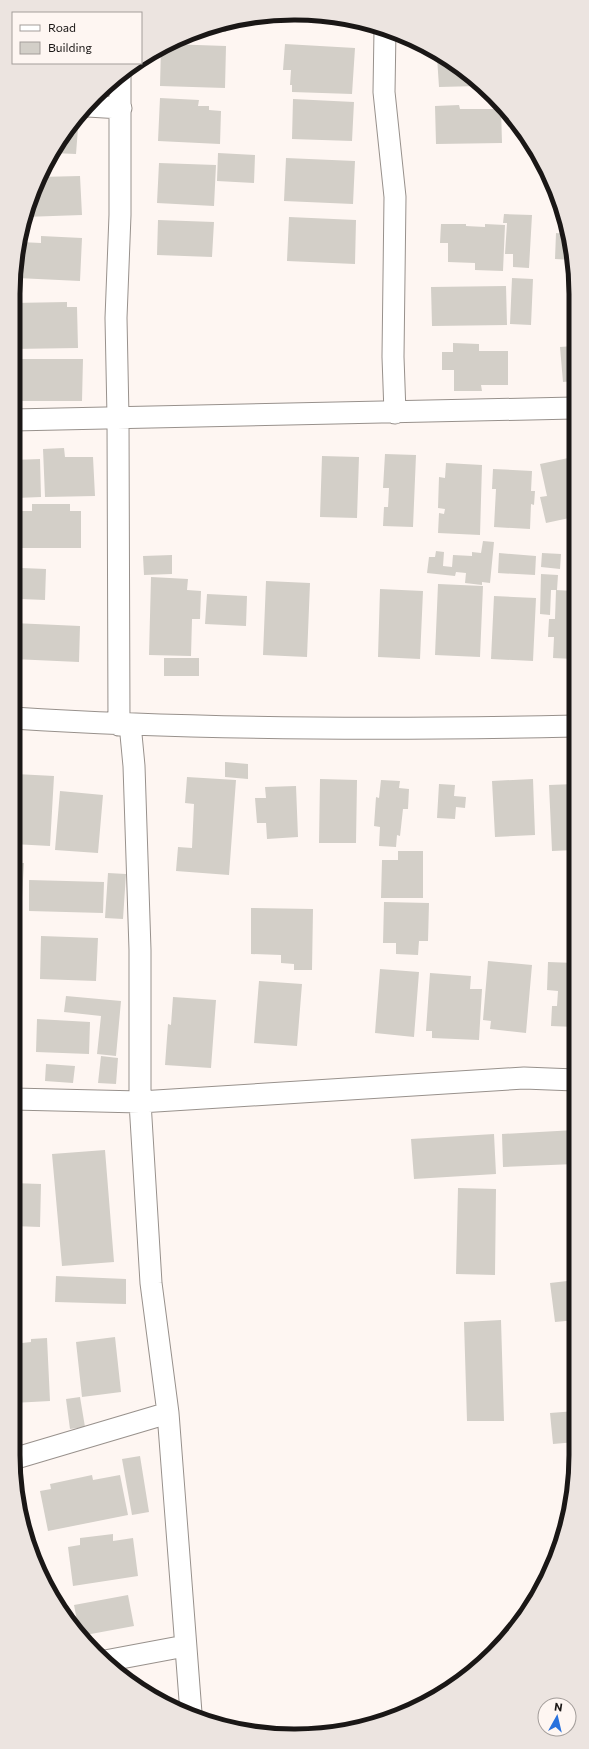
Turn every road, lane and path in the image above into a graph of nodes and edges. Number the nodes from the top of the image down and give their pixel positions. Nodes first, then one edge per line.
1 (385, 36) edge
2 (120, 83) edge
3 (95, 106) edge
4 (121, 108) junction
5 (569, 408) edge
6 (395, 413) junction
7 (118, 417) junction
8 (20, 420) edge
9 (20, 718) edge
10 (124, 724) junction
11 (569, 726) edge
12 (569, 1080) edge
13 (20, 1099) edge
14 (140, 1102) junction
15 (168, 1413) junction
16 (20, 1457) edge
17 (185, 1646) junction
18 (112, 1660) edge
19 (191, 1709) edge

1 - 6 street
2 - 4 street
3 - 4 street
4 - 7 street
5 - 6 street
6 - 7 street
7 - 8 street
7 - 10 street
9 - 10 street
10 - 11 street
10 - 14 street
12 - 14 street
13 - 14 street
14 - 15 street
15 - 16 street
15 - 17 street
17 - 18 street
17 - 19 street

